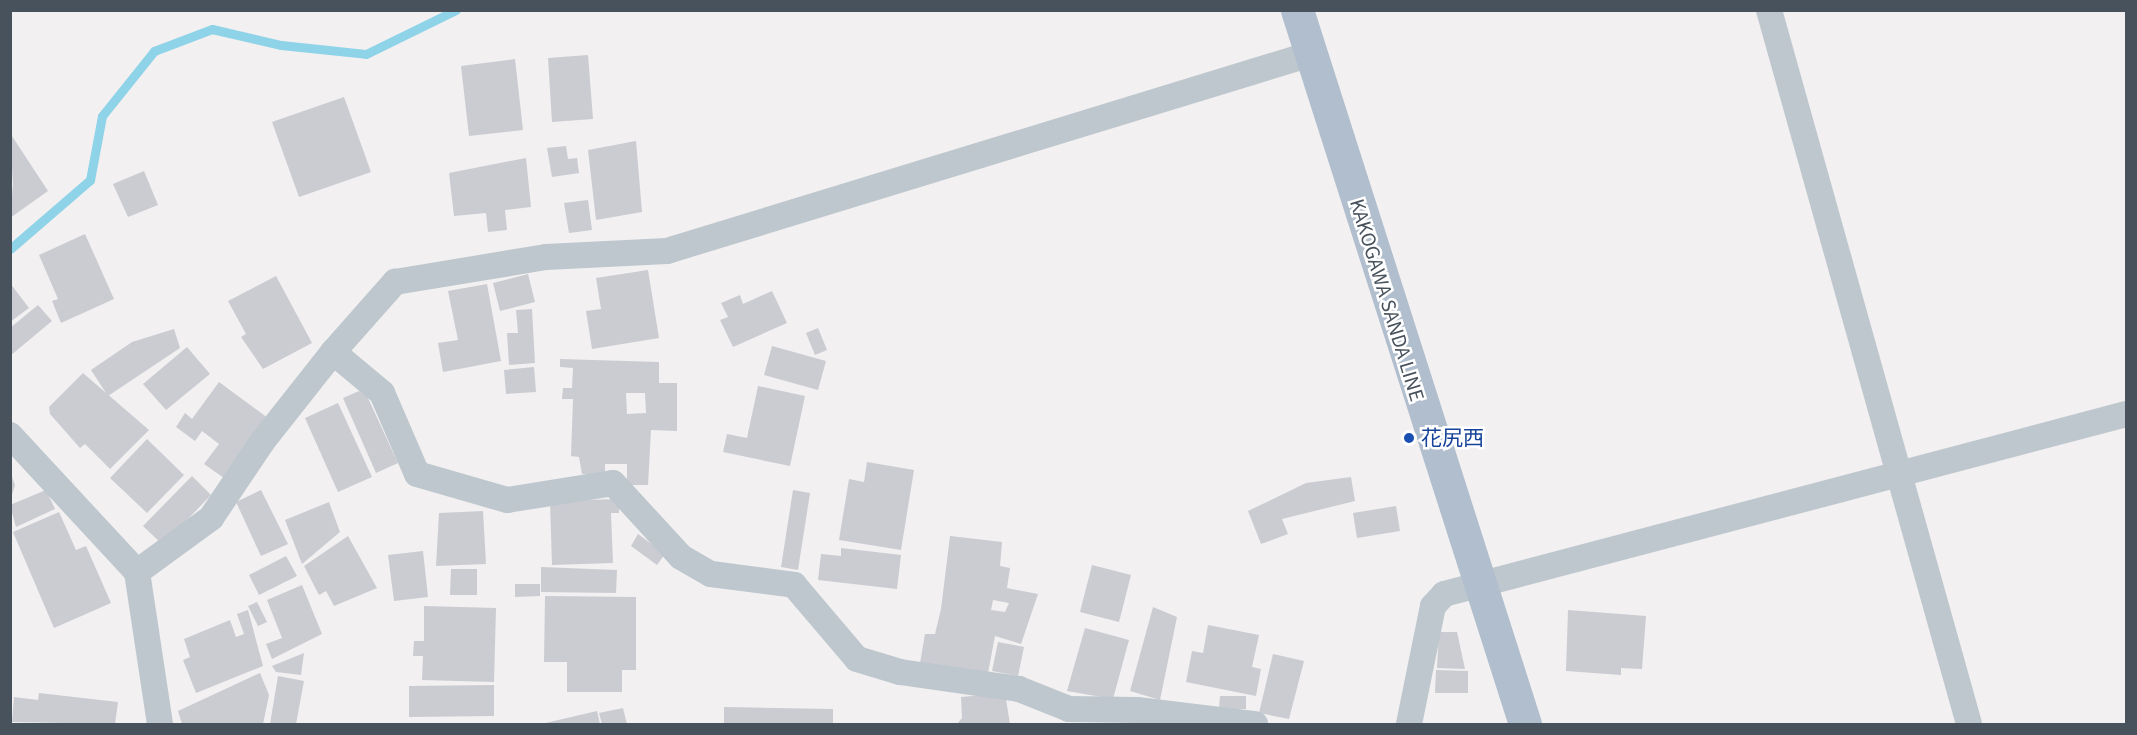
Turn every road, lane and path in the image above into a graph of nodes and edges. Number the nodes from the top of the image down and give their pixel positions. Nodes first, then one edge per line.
1 (1297, 10) edge
2 (1769, 10) edge
3 (1311, 54) junction
4 (333, 352) junction
5 (2127, 414) edge
6 (10, 435) edge
7 (1903, 474) junction
8 (137, 572) junction
9 (1479, 586) junction
10 (160, 724) edge
11 (1255, 724) edge
12 (1409, 724) edge
13 (1526, 724) edge
14 (1969, 724) edge

1 - 3 main road, KAKOGAWA SANDA LINE
2 - 7 street
3 - 4 street
3 - 9 main road, KAKOGAWA SANDA LINE
4 - 8 street
4 - 11 street
5 - 7 street
6 - 8 street
7 - 9 street
7 - 14 street
8 - 10 street
9 - 12 street
9 - 13 main road, KAKOGAWA SANDA LINE

